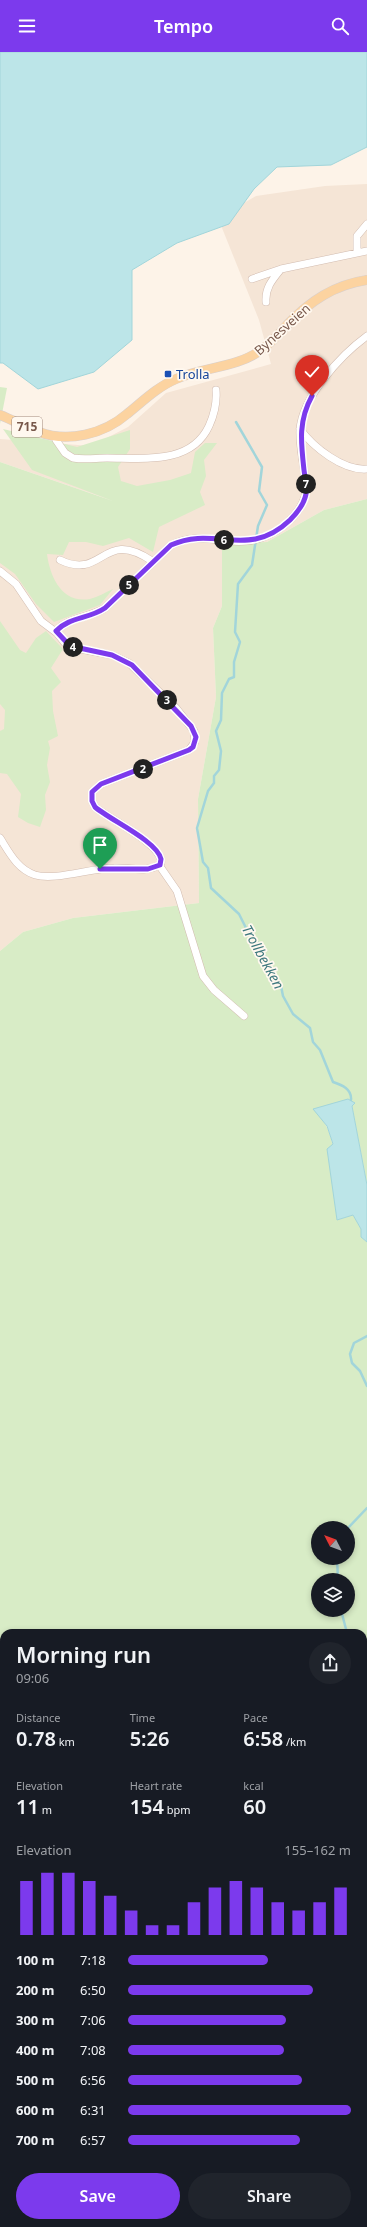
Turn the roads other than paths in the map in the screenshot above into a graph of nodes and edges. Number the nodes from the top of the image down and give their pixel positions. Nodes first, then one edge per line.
1 (367, 224) edge
2 (367, 251) edge
3 (357, 252) junction
4 (281, 269) junction
5 (252, 279) dead end
6 (367, 280) edge
7 (266, 302) dead end
8 (367, 336) edge
9 (216, 390) dead end
10 (0, 415) edge
11 (300, 429) junction
12 (56, 436) junction
13 (367, 469) edge
14 (60, 560) dead end
15 (152, 561) junction
16 (0, 571) edge
17 (56, 631) junction
18 (0, 838) edge
19 (160, 865) junction
20 (244, 1016) dead end

1 - 3 street
2 - 3 street
3 - 4 street
4 - 5 street
4 - 7 street
6 - 12 main road, Bynesveien / 715
8 - 11 street
9 - 12 street
10 - 12 main road, Bynesveien / 715
11 - 13 street
11 - 15 street
14 - 15 street
15 - 17 street
16 - 17 street
17 - 19 street
18 - 19 street
19 - 20 street

